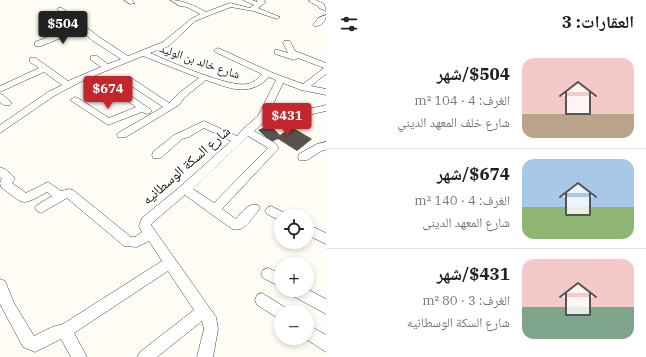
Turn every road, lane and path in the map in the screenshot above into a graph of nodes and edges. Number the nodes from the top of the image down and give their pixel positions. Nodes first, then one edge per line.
1 (173, 0) edge
2 (246, 0) edge
3 (313, 0) edge
4 (257, 5) edge
5 (60, 9) dead end
6 (326, 9) edge
7 (206, 14) junction
8 (326, 16) edge
9 (277, 17) dead end
10 (78, 24) junction
11 (317, 24) dead end
12 (38, 44) dead end
13 (286, 44) dead end
14 (218, 50) dead end
15 (278, 52) dead end
16 (144, 54) junction
17 (94, 58) dead end
18 (293, 59) junction
19 (33, 60) dead end
20 (128, 60) junction
21 (326, 66) edge
22 (107, 67) junction
23 (44, 69) junction
24 (326, 70) edge
25 (267, 74) junction
26 (205, 77) junction
27 (127, 79) dead end
28 (280, 80) junction
29 (109, 84) dead end
30 (68, 85) junction
31 (304, 88) junction
32 (0, 89) edge
33 (326, 92) edge
34 (75, 100) dead end
35 (169, 107) junction
36 (142, 108) junction
37 (326, 108) edge
38 (154, 116) junction
39 (262, 118) junction
40 (0, 130) edge
41 (246, 131) junction
42 (122, 135) dead end
43 (237, 140) junction
44 (326, 146) edge
45 (157, 155) dead end
46 (303, 157) dead end
47 (0, 171) edge
48 (184, 189) junction
49 (60, 196) junction
50 (41, 208) dead end
51 (254, 208) dead end
52 (214, 210) junction
53 (314, 233) edge
54 (150, 234) junction
55 (326, 239) edge
56 (170, 263) junction
57 (268, 274) dead end
58 (274, 278) edge
59 (0, 285) edge
60 (308, 297) edge
61 (262, 300) dead end
62 (326, 307) edge
63 (274, 308) edge
64 (204, 311) junction
65 (65, 330) junction
66 (314, 336) edge
67 (326, 344) edge
68 (80, 357) edge
69 (145, 357) edge
70 (205, 357) edge

1 - 7 street
2 - 4 street
3 - 6 street
4 - 7 street
4 - 9 street
5 - 10 street
7 - 16 street
8 - 11 street
10 - 12 street
10 - 20 street
13 - 18 street
14 - 25 street
15 - 18 street
16 - 20 street
16 - 26 street, شارع خالد بن الوليد
17 - 22 street
18 - 21 street
19 - 23 street
20 - 22 street
22 - 30 street
23 - 30 street
23 - 32 street
24 - 31 street
25 - 26 street, شارع خالد بن الوليد
25 - 28 street
26 - 35 street
27 - 35 street
28 - 31 street
28 - 39 street
29 - 36 street
30 - 40 street
31 - 33 street
34 - 36 street
35 - 38 street
36 - 38 street
37 - 39 street
38 - 42 street
39 - 41 street, شارع السكة الوسطانيه
41 - 43 street, شارع السكة الوسطانيه
41 - 52 street
43 - 45 street
43 - 48 street, شارع السكة الوسطانيه
44 - 46 street
47 - 49 street
48 - 52 street
48 - 54 street, شارع السكة الوسطانيه
49 - 50 street
49 - 54 street
51 - 52 street
53 - 55 street
54 - 56 street
56 - 64 street
56 - 65 street
57 - 58 street
59 - 65 street
60 - 62 street
61 - 63 street
64 - 69 street
64 - 70 street
65 - 68 street
66 - 67 street

